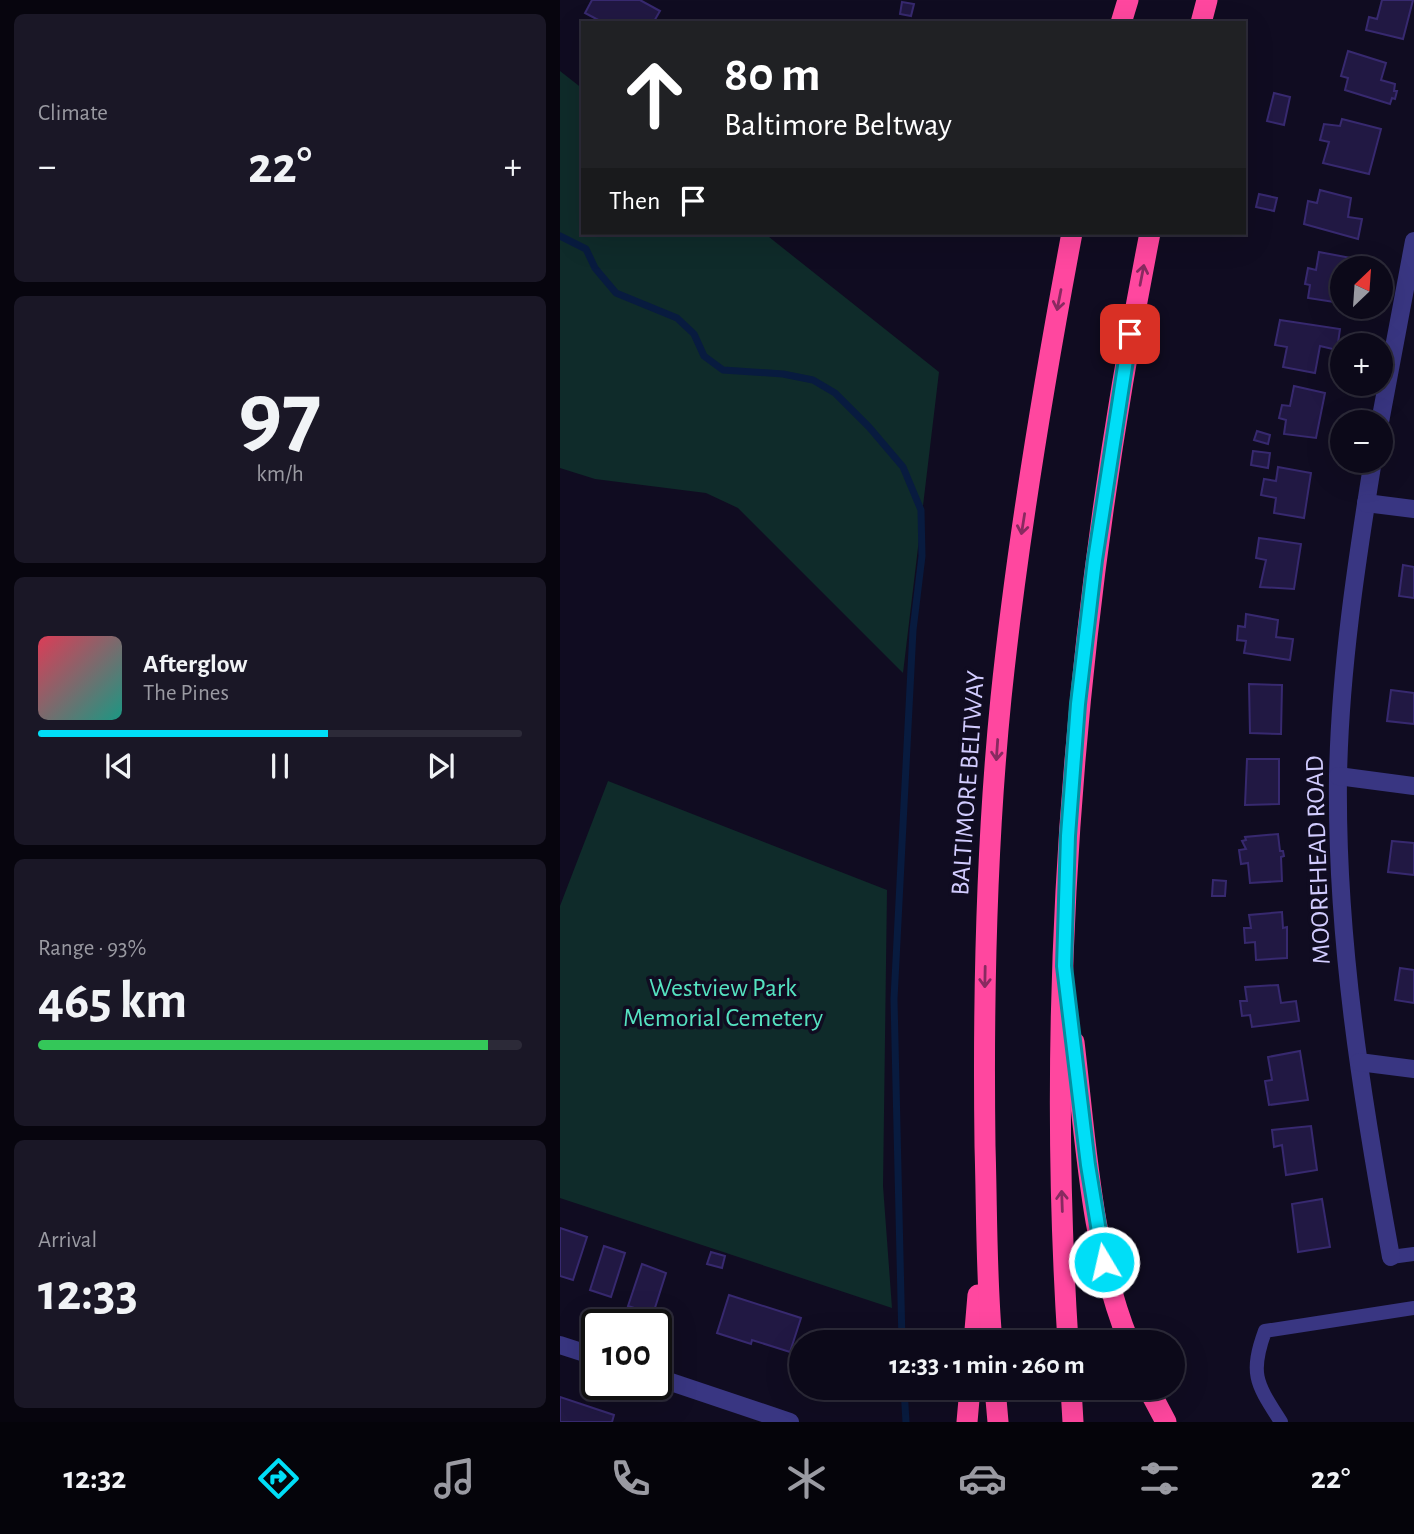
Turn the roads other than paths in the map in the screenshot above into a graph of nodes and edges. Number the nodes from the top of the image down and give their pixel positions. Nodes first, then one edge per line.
1 (1128, 0) edge
2 (1207, 0) edge
3 (1122, 21) edge
4 (1201, 21) edge
5 (1072, 235) edge
6 (1150, 235) edge
7 (1414, 242) edge
8 (1382, 410) edge
9 (1371, 473) edge
10 (1366, 503) junction
11 (1414, 509) edge
12 (1338, 776) junction
13 (1414, 786) edge
14 (1064, 966) junction
15 (1359, 1062) junction
16 (1414, 1069) edge
17 (986, 1189) junction
18 (1414, 1254) edge
19 (1391, 1257) joint
20 (1414, 1308) edge
21 (975, 1330) edge
22 (992, 1330) edge
23 (1067, 1330) edge
24 (1124, 1330) edge
25 (560, 1345) edge
26 (581, 1352) edge
27 (672, 1382) edge
28 (969, 1400) edge
29 (996, 1400) edge
30 (1072, 1400) edge
31 (1154, 1400) edge
32 (790, 1422) edge
33 (967, 1422) edge
34 (998, 1422) edge
35 (1073, 1422) edge
36 (1166, 1422) edge
37 (1281, 1422) edge

1 - 3 highway
2 - 4 highway
5 -> 17 highway, BALTIMORE BELTWAY
14 -> 6 highway
7 - 8 street
9 - 10 street, MOOREHEAD ROAD
10 - 11 street
10 - 12 street, MOOREHEAD ROAD
12 - 13 street
12 - 15 street, MOOREHEAD ROAD
23 -> 14 highway
14 - 24 highway
15 - 16 street
15 - 19 street, MOOREHEAD ROAD
17 - 21 highway
17 - 22 highway, BALTIMORE BELTWAY
18 - 19 lane
20 - 37 lane
25 - 26 street
27 - 32 street
28 - 33 highway
29 - 34 highway
30 - 35 highway
31 - 36 highway

